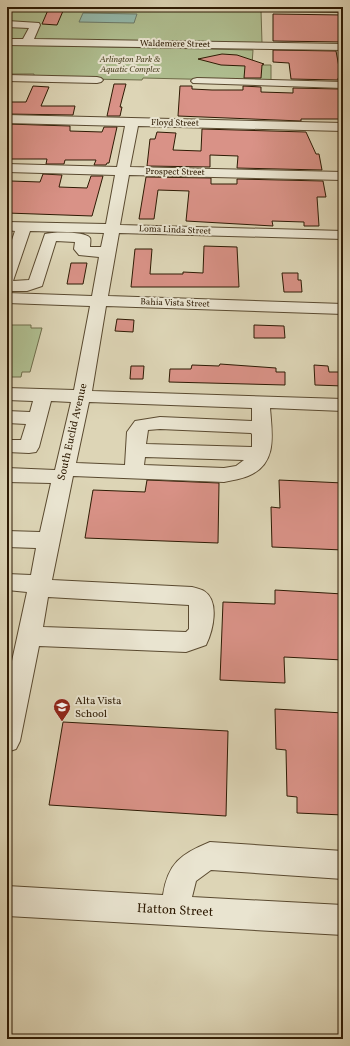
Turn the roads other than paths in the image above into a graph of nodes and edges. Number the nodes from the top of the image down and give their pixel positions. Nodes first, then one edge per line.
1 (205, 7) edge
2 (343, 9) edge
3 (7, 24) edge
4 (7, 35) edge
5 (28, 39) junction
6 (7, 42) edge
7 (343, 48) edge
8 (7, 78) edge
9 (97, 80) dead end
10 (197, 81) dead end
11 (343, 85) edge
12 (7, 119) edge
13 (132, 123) junction
14 (343, 127) edge
15 (7, 168) edge
16 (122, 171) junction
17 (343, 176) edge
18 (7, 226) edge
19 (112, 229) junction
20 (17, 233) edge
21 (343, 235) edge
22 (50, 237) junction
23 (107, 252) junction
24 (7, 278) edge
25 (7, 286) edge
26 (7, 298) edge
27 (100, 301) junction
28 (343, 309) edge
29 (7, 394) edge
30 (44, 395) junction
31 (81, 397) junction
32 (261, 403) junction
33 (343, 405) edge
34 (7, 417) edge
35 (38, 418) junction
36 (262, 431) junction
37 (7, 446) edge
38 (136, 450) junction
39 (261, 454) junction
40 (134, 472) junction
41 (64, 473) junction
42 (7, 474) edge
43 (7, 538) edge
44 (49, 540) junction
45 (7, 582) edge
46 (40, 586) junction
47 (30, 636) junction
48 (7, 741) edge
49 (343, 865) edge
50 (7, 901) edge
51 (175, 911) junction
52 (343, 920) edge

1 - 2 street
3 - 5 street
4 - 5 street
5 - 6 street, Waldemere Street
5 - 7 street, Waldemere Street
8 - 9 street
10 - 11 street
12 - 13 street, Floyd Street
13 - 14 street, Floyd Street
13 - 16 street, South Euclid Avenue
15 - 16 street, Prospect Street
16 - 17 street, Prospect Street
16 - 19 street, South Euclid Avenue
18 - 20 street, Loma Linda Street
19 - 20 street, Loma Linda Street
19 - 21 street, Loma Linda Street
19 - 23 street, South Euclid Avenue
20 - 22 street
20 - 24 street
22 - 23 street
22 - 25 street
23 - 27 street, South Euclid Avenue
26 - 27 street, Bahia Vista Street
27 - 28 street, Bahia Vista Street
27 - 31 street, South Euclid Avenue
29 - 30 street
30 - 31 street
30 - 35 street
31 - 32 street
31 - 41 street, South Euclid Avenue
32 - 33 street
32 - 36 street
34 - 35 street
35 - 37 street
36 - 38 street
36 - 39 street
38 - 39 street
38 - 40 street
39 - 40 street
40 - 41 street
41 - 42 street
41 - 44 street, South Euclid Avenue
43 - 44 street
44 - 46 street, South Euclid Avenue
45 - 46 street
46 - 47 street, South Euclid Avenue
46 - 47 street
47 - 48 street, South Euclid Avenue
49 - 51 street
50 - 51 street, Hatton Street
51 - 52 street, Hatton Street

